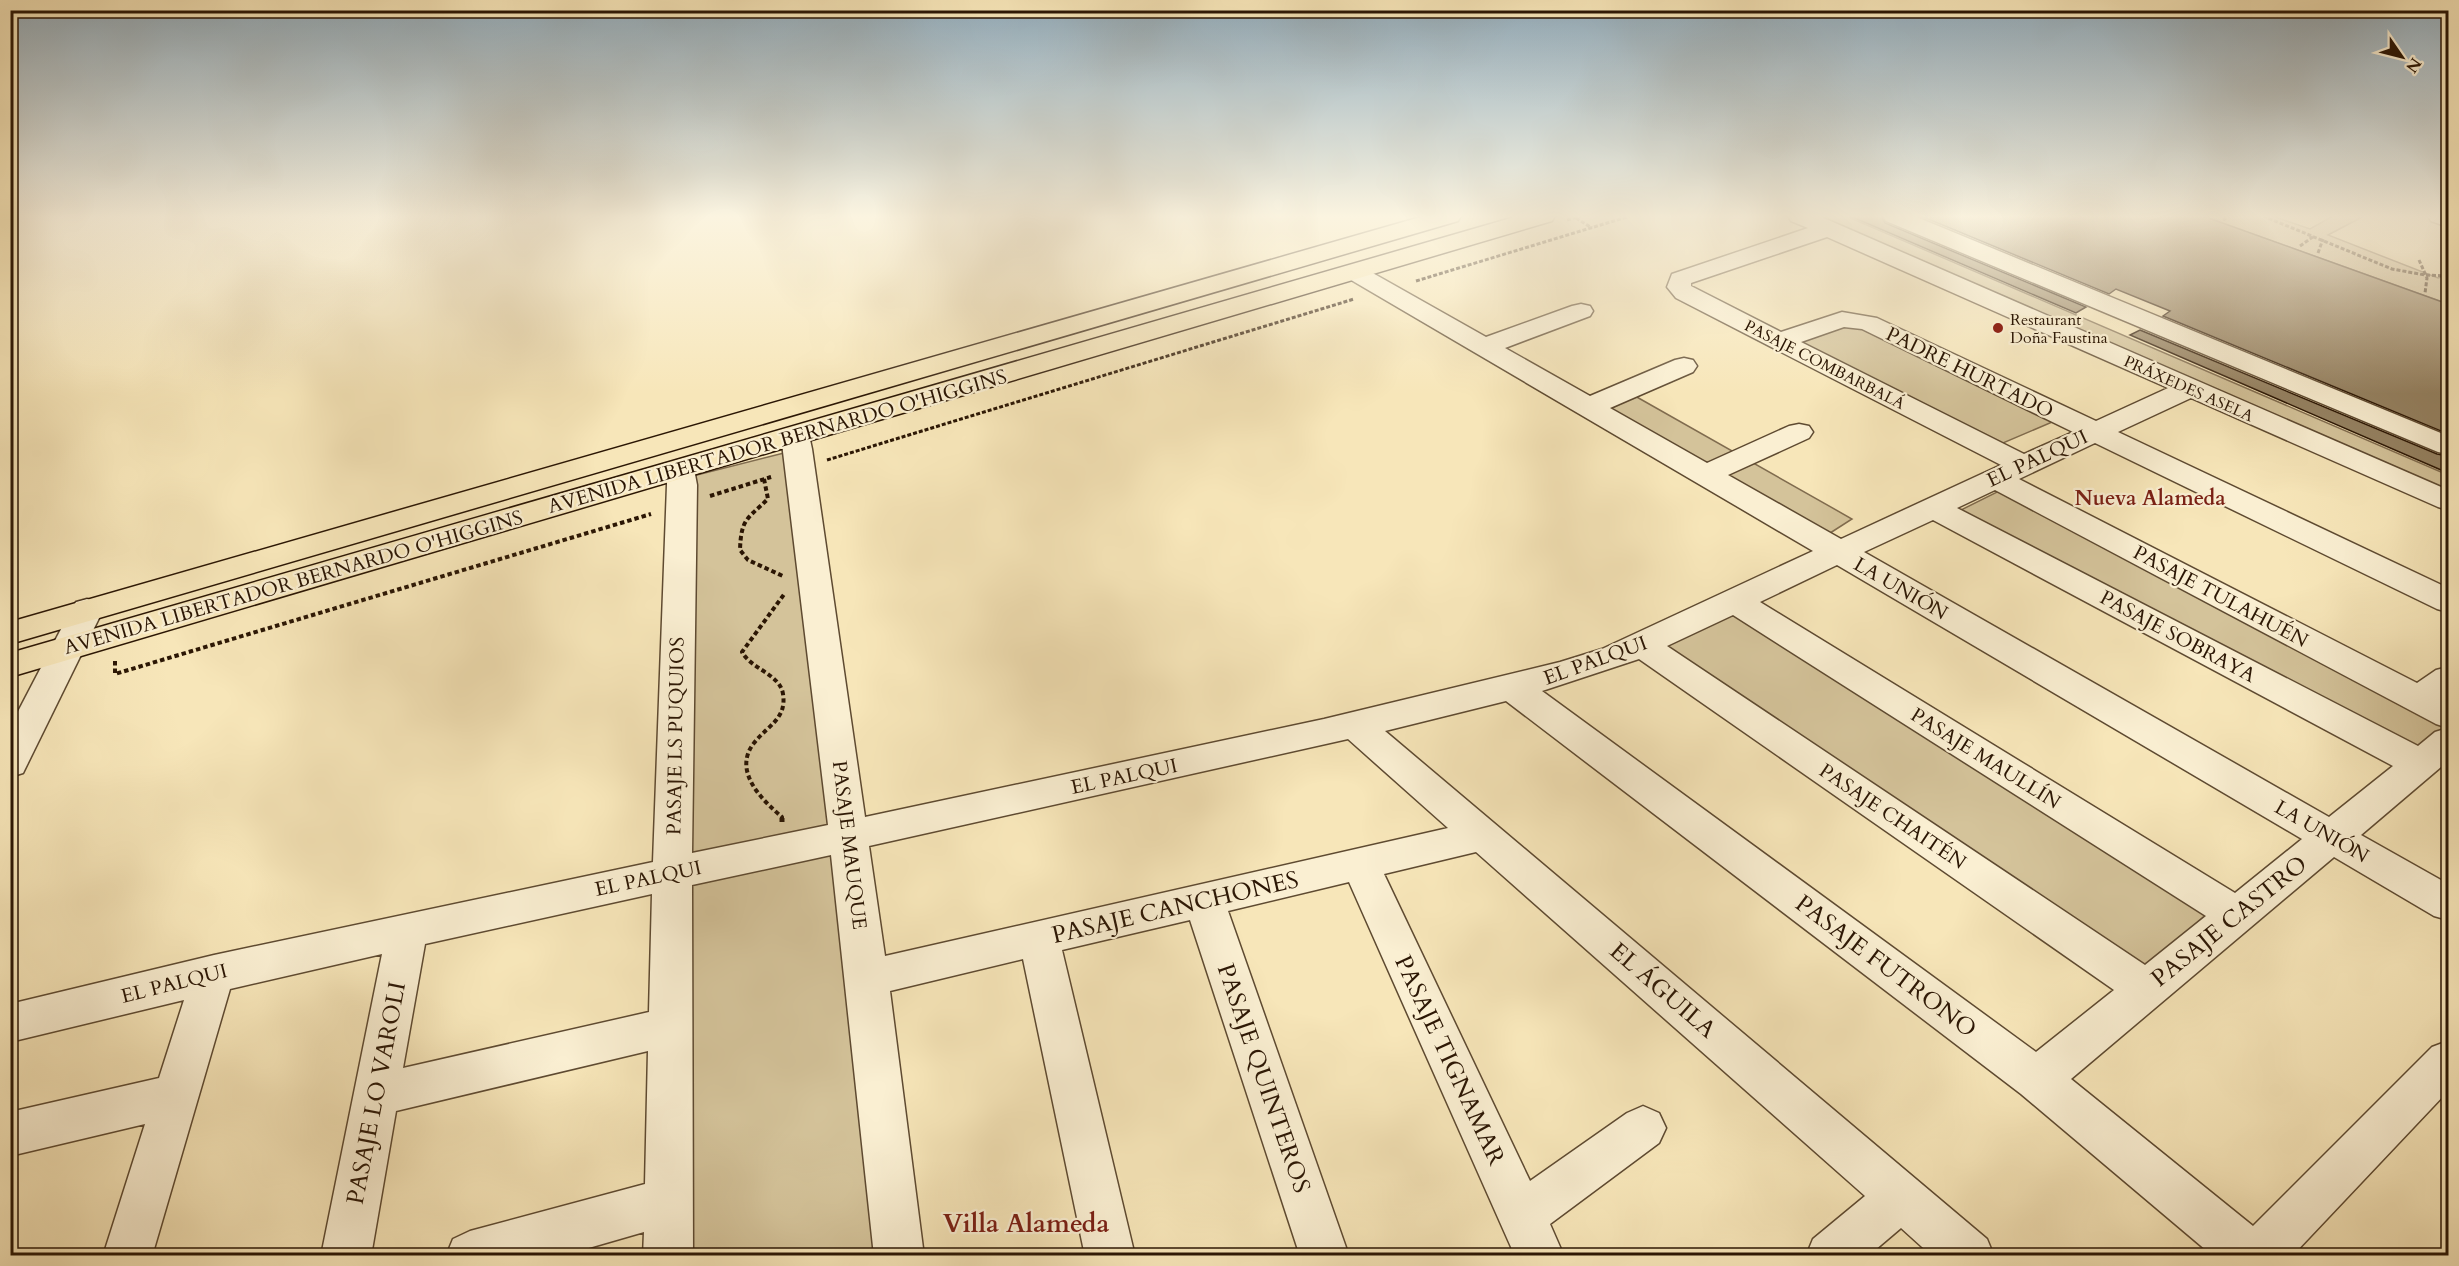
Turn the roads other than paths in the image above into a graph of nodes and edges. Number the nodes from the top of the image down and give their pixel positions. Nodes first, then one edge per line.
1 (1246, 275) edge
2 (1345, 275) edge
3 (1359, 275) edge
4 (1692, 275) edge
5 (1932, 275) edge
6 (2036, 275) edge
7 (1581, 311) dead end
8 (1779, 341) junction
9 (1484, 347) junction
10 (1684, 366) dead end
11 (2190, 388) junction
12 (1588, 407) junction
13 (1799, 432) dead end
14 (2094, 432) junction
15 (2448, 446) edge
16 (786, 461) junction
17 (2023, 465) junction
18 (1705, 475) junction
19 (1994, 478) junction
20 (680, 487) junction
21 (2448, 501) edge
22 (1934, 508) junction
23 (1840, 552) junction
24 (1736, 601) junction
25 (2448, 601) edge
26 (87, 610) junction
27 (1640, 644) junction
28 (19, 646) edge
29 (68, 648) junction
30 (2448, 679) edge
31 (1512, 687) junction
32 (2419, 699) junction
33 (2448, 715) edge
34 (1355, 725) junction
35 (2435, 752) edge
36 (10, 763) edge
37 (1483, 835) junction
38 (849, 836) junction
39 (2332, 837) junction
40 (1359, 864) junction
41 (672, 872) junction
42 (1204, 900) junction
43 (2448, 904) edge
44 (2237, 915) junction
45 (407, 930) junction
46 (1039, 940) junction
47 (214, 973) junction
48 (867, 978) junction
49 (2146, 989) junction
50 (10, 1023) edge
51 (671, 1026) junction
52 (2448, 1061) edge
53 (2037, 1079) junction
54 (177, 1095) junction
55 (375, 1095) junction
56 (1643, 1128) dead end
57 (10, 1134) edge
58 (1900, 1196) junction
59 (668, 1202) junction
60 (1531, 1235) edge
61 (127, 1256) edge
62 (346, 1256) edge
63 (470, 1256) edge
64 (668, 1256) edge
65 (899, 1256) edge
66 (1110, 1256) edge
67 (1325, 1256) edge
68 (1830, 1256) edge
69 (1970, 1256) edge
70 (2252, 1256) edge
71 (2258, 1256) edge

1 - 26 main road, AVENIDA LIBERTADOR BERNARDO O'HIGGINS
2 - 16 main road, AVENIDA LIBERTADOR BERNARDO O'HIGGINS
3 - 9 street, LA UNIÓN
4 - 8 street, PASAJE COMBARBALÁ
5 - 11 street, PRÁXEDES ASELA
6 - 15 street
7 - 9 street
8 - 14 street, PADRE HURTADO
8 - 17 street, PASAJE COMBARBALÁ
9 - 12 street, LA UNIÓN
10 - 12 street
11 - 14 street, EL PALQUI
11 - 21 street, PRÁXEDES ASELA
12 - 18 street, LA UNIÓN
13 - 18 street
14 - 17 street, EL PALQUI
14 - 25 street, PADRE HURTADO
16 - 20 main road, AVENIDA LIBERTADOR BERNARDO O'HIGGINS
16 - 38 street, PASAJE MAUQUE
17 - 19 street, EL PALQUI
18 - 23 street, LA UNIÓN
19 - 22 street, EL PALQUI
19 - 32 street, PASAJE TULAHUÉN
20 - 29 main road, AVENIDA LIBERTADOR BERNARDO O'HIGGINS
20 - 41 street, PASAJE LS PUQUIOS
22 - 23 street, EL PALQUI
22 - 35 street, PASAJE SOBRAYA
23 - 24 street, EL PALQUI
23 - 39 street, LA UNIÓN
24 - 27 street, EL PALQUI
24 - 44 street, PASAJE MAULLÍN
26 - 28 main road, AVENIDA LIBERTADOR BERNARDO O'HIGGINS
26 - 29 street
27 - 31 street, EL PALQUI
27 - 49 street, PASAJE CHAITÉN
28 - 29 main road, AVENIDA LIBERTADOR BERNARDO O'HIGGINS
29 - 36 street
30 - 32 street
31 - 34 street, EL PALQUI
31 - 53 street, PASAJE FUTRONO
32 - 33 street, PASAJE TULAHUÉN
34 - 37 street, EL ÁGUILA
34 - 38 street, EL PALQUI
35 - 39 street, PASAJE CASTRO
37 - 40 street, PASAJE CANCHONES
37 - 58 street, EL ÁGUILA
38 - 41 street, EL PALQUI
38 - 48 street, PASAJE MAUQUE
39 - 43 street, LA UNIÓN
39 - 44 street, PASAJE CASTRO
40 - 42 street, PASAJE CANCHONES
40 - 60 street, PASAJE TIGNAMAR
41 - 45 street, EL PALQUI
41 - 51 street, PASAJE LS PUQUIOS
42 - 46 street, PASAJE CANCHONES
42 - 67 street, PASAJE QUINTEROS
44 - 49 street, PASAJE CASTRO
45 - 47 street, EL PALQUI
45 - 55 street, PASAJE LO VAROLI
46 - 48 street, PASAJE CANCHONES
46 - 66 street
47 - 50 street, EL PALQUI
47 - 54 street
48 - 65 street, PASAJE MAUQUE
49 - 53 street, PASAJE CASTRO
51 - 55 street
51 - 59 street, PASAJE LS PUQUIOS
52 - 71 street
53 - 70 street, PASAJE FUTRONO
54 - 57 street
54 - 61 street
55 - 62 street, PASAJE LO VAROLI
56 - 60 street
58 - 68 street
58 - 69 street, EL ÁGUILA
59 - 63 street
59 - 64 street, PASAJE LS PUQUIOS

